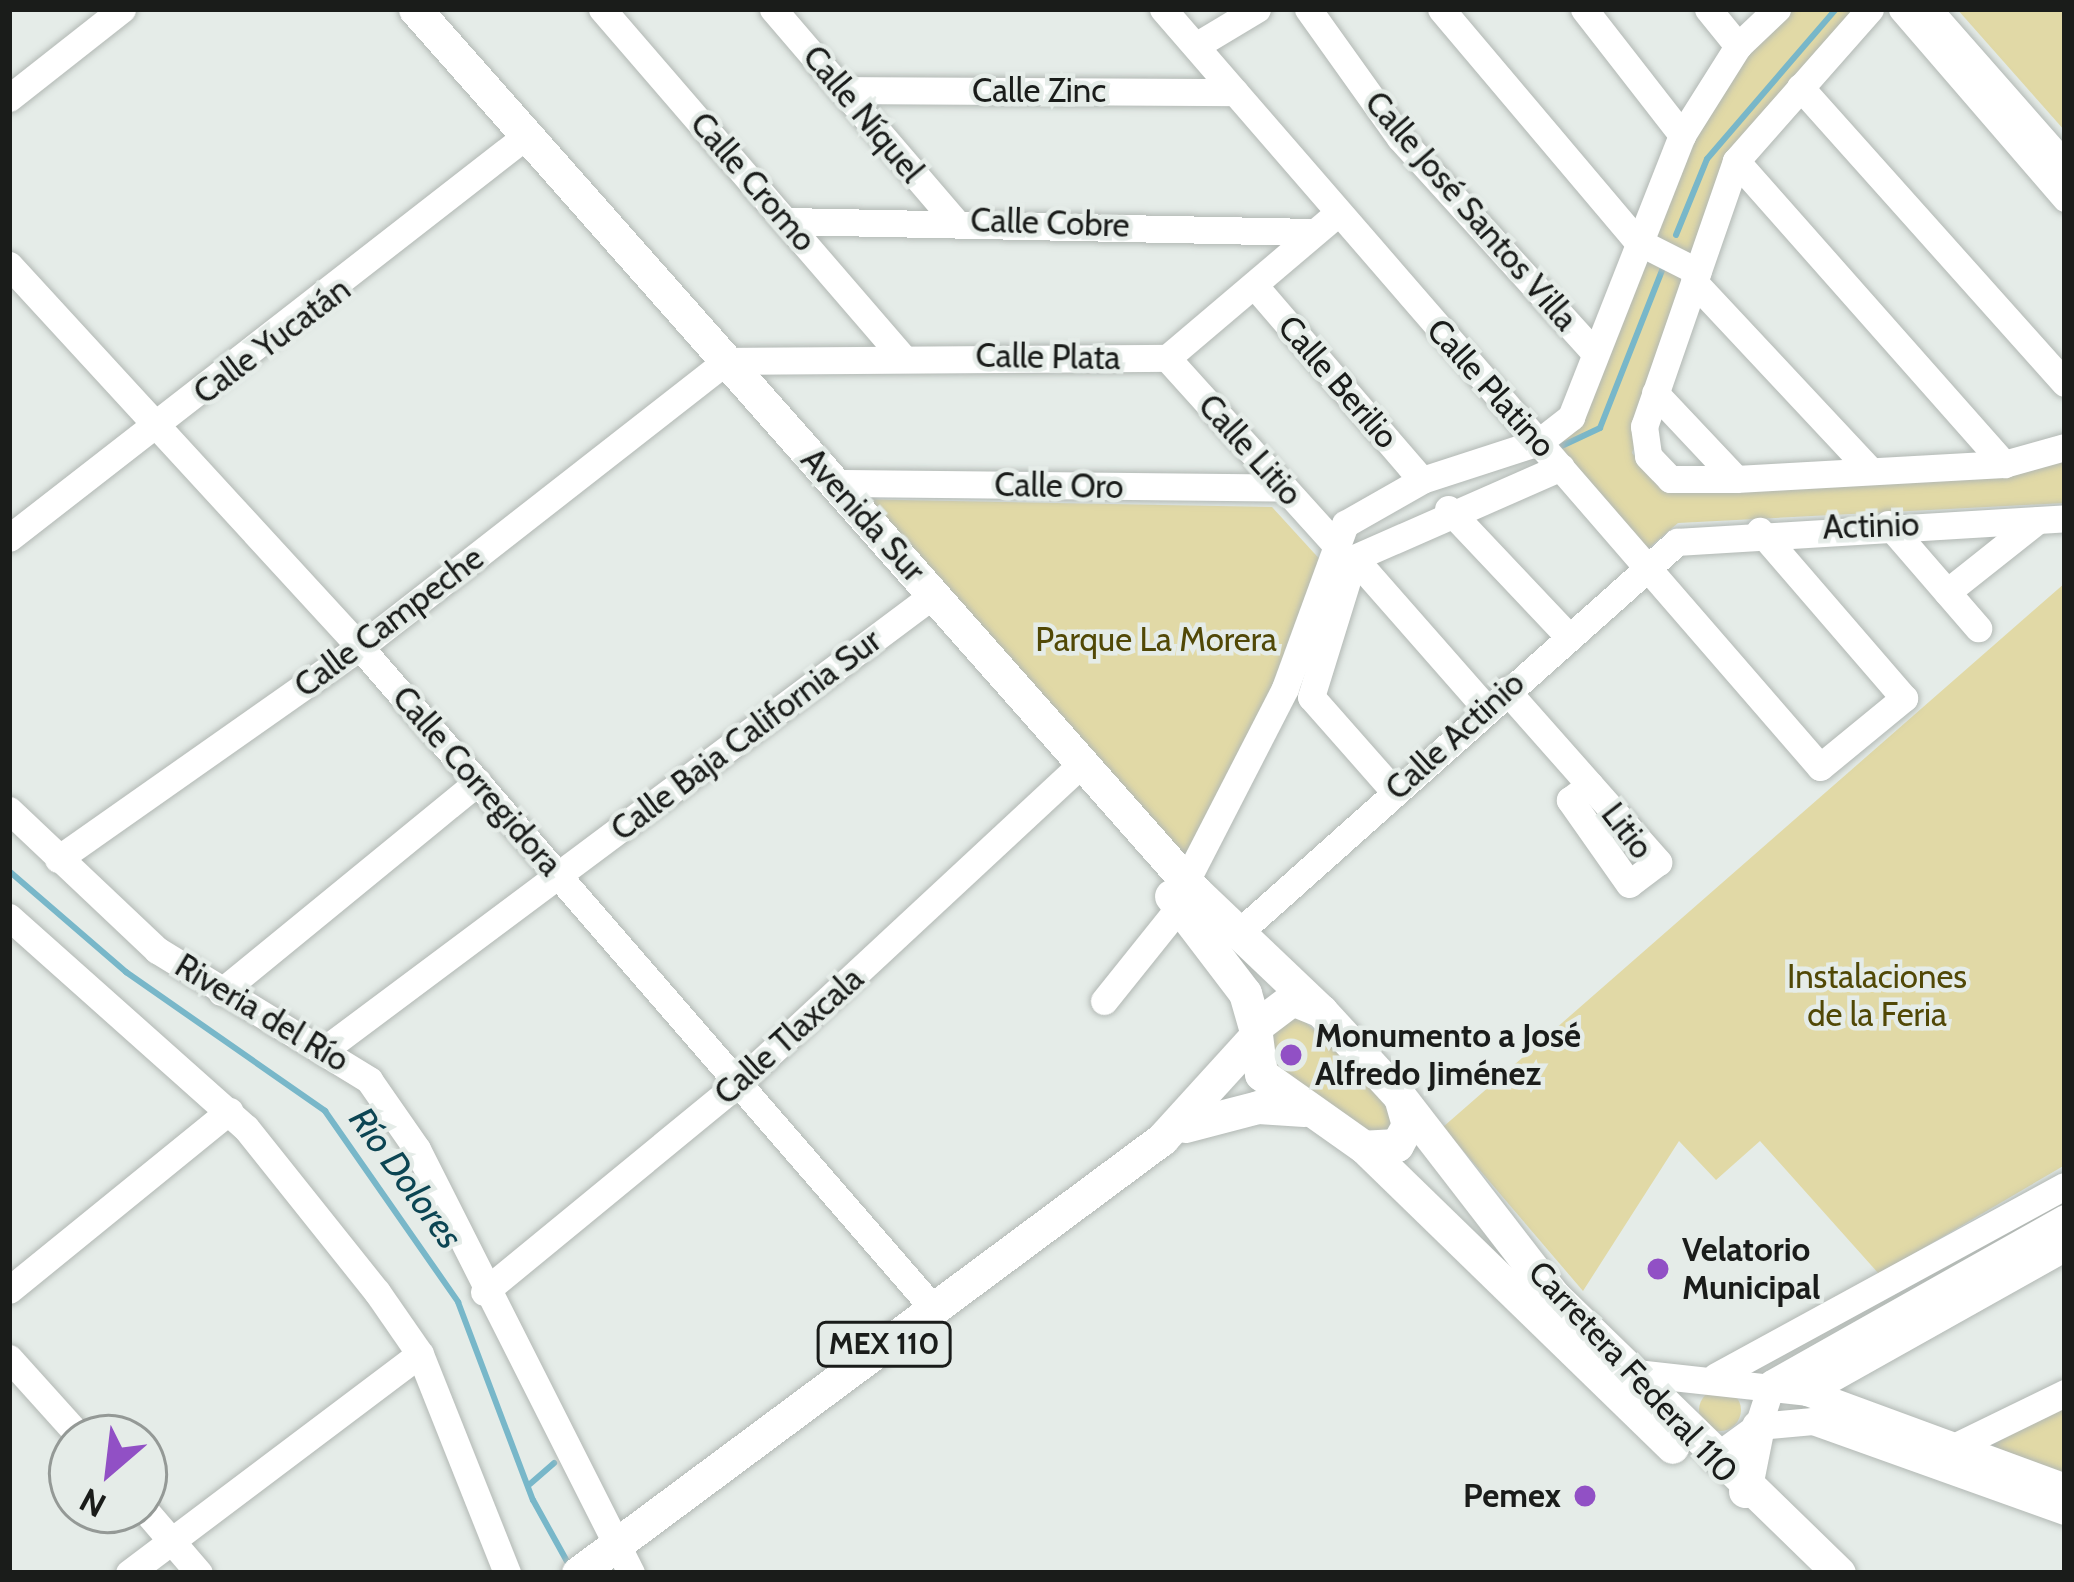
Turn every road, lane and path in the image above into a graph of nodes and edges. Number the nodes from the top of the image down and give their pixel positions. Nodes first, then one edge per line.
1 (122, 9) edge
2 (387, 9) edge
3 (415, 9) edge
4 (602, 9) edge
5 (773, 9) edge
6 (1163, 9) edge
7 (1257, 9) edge
8 (1308, 9) edge
9 (1441, 9) edge
10 (1457, 9) edge
11 (1584, 9) edge
12 (1708, 9) edge
13 (1777, 9) edge
14 (1870, 9) edge
15 (1902, 9) edge
16 (1928, 9) edge
17 (1197, 45) junction
18 (1738, 46) junction
19 (1486, 63) junction
20 (1800, 87) junction
21 (842, 90) junction
22 (1235, 92) junction
23 (9, 98) edge
24 (1682, 135) junction
25 (520, 142) junction
26 (1736, 161) junction
27 (2065, 166) edge
28 (2064, 196) edge
29 (1336, 214) junction
30 (952, 219) junction
31 (788, 221) junction
32 (1312, 232) junction
33 (1637, 241) junction
34 (9, 265) edge
35 (1696, 277) junction
36 (1254, 284) junction
37 (1594, 352) junction
38 (902, 356) junction
39 (1167, 358) junction
40 (718, 368) junction
41 (2065, 383) edge
42 (1655, 393) junction
43 (157, 428) junction
44 (2065, 447) edge
45 (1550, 455) junction
46 (2004, 464) junction
47 (1871, 471) junction
48 (1736, 479) junction
49 (1422, 480) junction
50 (835, 483) junction
51 (1284, 488) junction
52 (1448, 509) junction
53 (2052, 519) edge
54 (1888, 524) junction
55 (1760, 531) junction
56 (9, 538) edge
57 (1677, 542) joint
58 (1344, 550) junction
59 (1645, 562) junction
60 (1947, 592) junction
61 (925, 601) junction
62 (1978, 628) dead end
63 (1567, 635) junction
64 (360, 647) junction
65 (1496, 699) junction
66 (1073, 771) junction
67 (478, 782) junction
68 (1590, 785) dead end
69 (1394, 791) junction
70 (9, 811) edge
71 (58, 859) junction
72 (558, 875) junction
73 (1193, 905) junction
74 (9, 917) edge
75 (1236, 935) junction
76 (221, 992) junction
77 (1104, 1001) dead end
78 (1321, 1011) junction
79 (1254, 1033) junction
80 (328, 1047) junction
81 (736, 1085) junction
82 (1400, 1097) junction
83 (1307, 1110) junction
84 (229, 1111) junction
85 (1162, 1139) junction
86 (1364, 1147) junction
87 (2065, 1186) edge
88 (2065, 1218) edge
89 (2065, 1247) edge
90 (9, 1290) edge
91 (484, 1292) junction
92 (932, 1308) junction
93 (1533, 1314) junction
94 (420, 1354) junction
95 (9, 1358) edge
96 (1627, 1372) junction
97 (1710, 1378) junction
98 (1772, 1383) junction
99 (1808, 1392) junction
100 (2065, 1393) edge
101 (59, 1414) edge
102 (1758, 1426) junction
103 (1955, 1446) junction
104 (1714, 1458) junction
105 (1932, 1463) junction
106 (2065, 1487) edge
107 (1745, 1491) junction
108 (2065, 1511) edge
109 (167, 1534) edge
110 (172, 1540) junction
111 (617, 1556) edge
112 (129, 1573) edge
113 (200, 1573) edge
114 (507, 1573) edge
115 (578, 1573) edge
116 (1807, 1573) edge
117 (1839, 1573) edge

1 - 23 street
2 - 25 main road, Avenida Sur
3 - 25 main road, Avenida Sur
4 - 31 street, Calle Cromo
5 - 21 street, Calle Níquel
6 - 17 street, Calle Platino
7 - 17 street
8 - 37 street, Calle José Santos Villa
9 - 19 street
10 - 19 street
11 - 24 street
12 - 18 street
13 - 18 street
14 - 20 street
15 - 28 street
16 - 27 street
17 - 22 street, Calle Platino
18 - 24 street
19 - 33 street
20 - 26 street
20 - 41 street
21 - 22 street, Calle Zinc
21 - 30 street, Calle Níquel
22 - 29 street, Calle Platino
24 - 33 street
25 - 40 main road, Avenida Sur
25 - 43 street, Calle Yucatán
26 - 35 street
26 - 46 street
29 - 32 street, Calle Plata
29 - 45 street, Calle Platino
30 - 31 street, Calle Cobre
30 - 32 street, Calle Cobre
31 - 38 street, Calle Cromo
32 - 36 street, Calle Plata
33 - 35 street
33 - 37 street
34 - 43 street, Calle Corregidora
35 - 42 street
35 - 47 street
36 - 39 street, Calle Plata
36 - 49 street, Calle Berilio
37 - 45 street
38 - 39 street, Calle Plata
38 - 40 street, Calle Plata
39 - 51 street, Calle Litio
40 - 50 main road, Avenida Sur
40 - 61 main road, Avenida Sur
40 - 64 street, Calle Campeche
42 - 48 street
42 - 48 street
43 - 56 street, Calle Yucatán
43 - 64 street, Calle Corregidora
44 - 46 street
45 - 49 street
45 - 52 street
45 - 59 street, Calle Platino
46 - 47 street
47 - 48 street
49 - 58 street
50 - 51 street, Calle Oro
50 - 61 main road, Avenida Sur
51 - 58 street, Calle Litio
52 - 58 street
52 - 63 street
53 - 54 street, Actinio
53 - 60 street
54 - 55 street, Actinio
54 - 60 street
55 - 57 street, Actinio
55 - 59 street, Calle Platino
57 - 59 street, Calle Actinio
58 - 65 street, Calle Litio
58 - 69 street
58 - 73 street
59 - 63 street, Calle Actinio
60 - 62 street
61 - 66 main road, Avenida Sur
61 - 72 street, Calle Baja California Sur
63 - 65 street, Calle Actinio
64 - 67 street, Calle Corregidora
64 - 71 street, Calle Campeche
65 - 68 street, Litio
65 - 69 street, Calle Actinio
66 - 73 main road, Avenida Sur
66 - 81 street, Calle Tlaxcala
67 - 72 street, Calle Corregidora
67 - 76 street
69 - 75 street, Calle Actinio
70 - 71 street, Riveria del Río
71 - 76 street, Riveria del Río
72 - 80 street, Calle Baja California Sur
72 - 81 street, Calle Corregidora
73 - 75 main road, Avenida Sur
73 - 77 street
73 - 79 main road, Avenida Sur
74 - 84 street
75 - 78 main road, Avenida Sur
76 - 80 street, Riveria del Río
78 - 79 main road, MEX 110
78 - 82 main road, Carretera Federal 110
79 - 83 main road, Avenida Sur
79 - 85 main road, MEX 110
80 - 91 street, Riveria del Río
81 - 91 street, Calle Tlaxcala
81 - 92 street, Calle Corregidora
82 - 86 main road
82 - 96 main road, Carretera Federal 110
83 - 85 main road, MEX 110
83 - 86 main road, Carretera Federal 110
84 - 90 street
84 - 94 street
85 - 92 main road, MEX 110
86 - 93 main road, Carretera Federal 110
87 - 97 street
88 - 98 street
89 - 99 street
91 - 111 street, Riveria del Río
92 - 111 main road, MEX 110
93 - 104 main road
93 - 116 main road, Carretera Federal 110
94 - 110 street
94 - 114 street
95 - 101 street
96 - 97 street
96 - 104 main road, Carretera Federal 110
97 - 98 street
98 - 99 street
98 - 102 street
99 - 103 street
100 - 103 street
102 - 104 street
102 - 105 street
102 - 107 main road
103 - 105 street
103 - 106 street
104 - 107 main road, Carretera Federal 110
105 - 108 street
107 - 117 main road, Carretera Federal 110
109 - 110 street
110 - 112 street
110 - 113 street
111 - 115 main road, MEX 110

